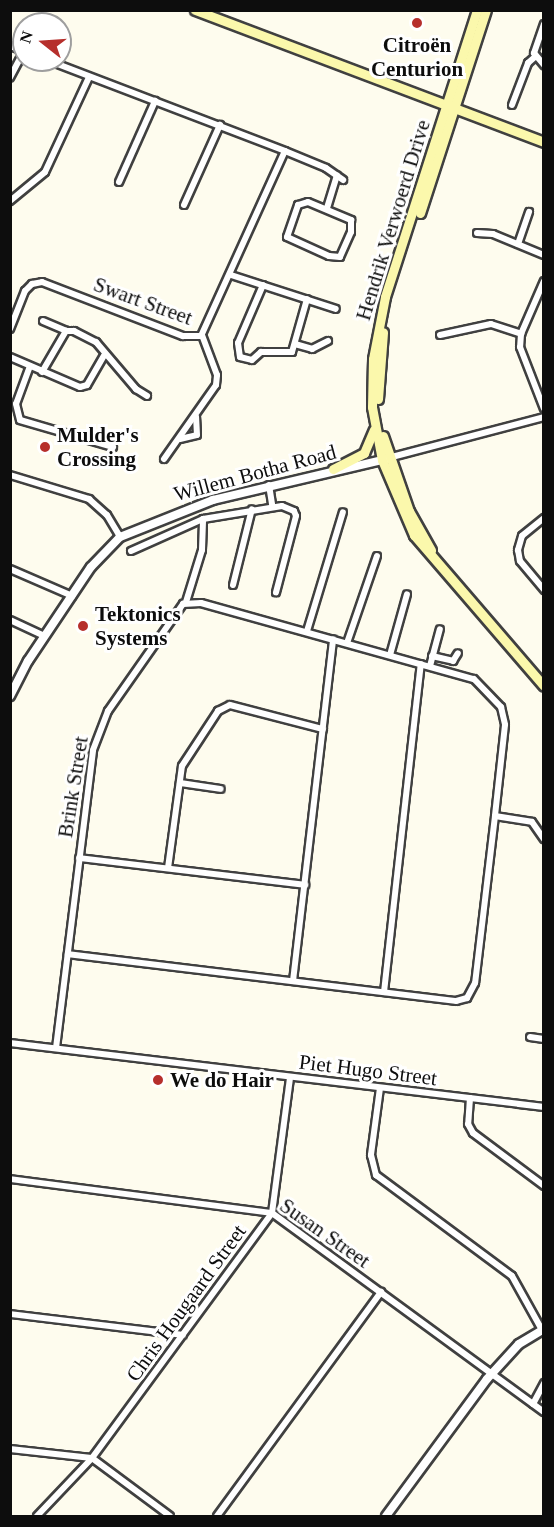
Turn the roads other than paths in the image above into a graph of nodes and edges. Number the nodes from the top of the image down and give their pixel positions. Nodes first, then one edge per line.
1 (195, 10) edge
2 (477, 10) edge
3 (486, 10) edge
4 (543, 24) edge
5 (535, 57) junction
6 (543, 65) edge
7 (72, 70) edge
8 (89, 77) junction
9 (155, 101) junction
10 (512, 105) dead end
11 (451, 108) junction
12 (220, 124) junction
13 (543, 142) edge
14 (285, 151) junction
15 (119, 182) dead end
16 (10, 201) edge
17 (184, 205) dead end
18 (327, 208) junction
19 (530, 212) dead end
20 (477, 233) dead end
21 (518, 244) junction
22 (543, 255) edge
23 (231, 275) junction
24 (543, 281) edge
25 (264, 285) junction
26 (307, 300) junction
27 (336, 309) dead end
28 (12, 320) edge
29 (43, 321) dead end
30 (10, 329) edge
31 (66, 331) junction
32 (521, 334) junction
33 (202, 335) junction
34 (440, 335) dead end
35 (328, 341) dead end
36 (295, 344) junction
37 (104, 355) junction
38 (10, 357) edge
39 (30, 366) junction
40 (42, 372) junction
41 (147, 396) dead end
42 (543, 409) edge
43 (196, 417) junction
44 (543, 417) edge
45 (375, 423) junction
46 (180, 439) junction
47 (113, 447) dead end
48 (164, 459) dead end
49 (385, 459) junction
50 (333, 469) junction
51 (10, 476) edge
52 (269, 485) junction
53 (273, 505) junction
54 (252, 509) junction
55 (343, 512) dead end
56 (543, 518) edge
57 (203, 519) junction
58 (120, 537) junction
59 (131, 551) dead end
60 (376, 556) dead end
61 (10, 569) edge
62 (233, 585) dead end
63 (543, 590) edge
64 (276, 592) dead end
65 (407, 594) dead end
66 (72, 596) junction
67 (186, 602) junction
68 (10, 620) edge
69 (440, 628) dead end
70 (307, 631) junction
71 (45, 636) junction
72 (333, 639) junction
73 (347, 643) junction
74 (458, 653) dead end
75 (390, 655) junction
76 (432, 656) junction
77 (422, 664) junction
78 (430, 666) junction
79 (543, 686) edge
80 (11, 692) edge
81 (323, 729) junction
82 (180, 783) junction
83 (221, 789) dead end
84 (495, 816) junction
85 (543, 839) edge
86 (79, 858) junction
87 (168, 868) junction
88 (305, 885) junction
89 (68, 954) junction
90 (293, 981) junction
91 (384, 992) junction
92 (530, 1037) dead end
93 (543, 1039) edge
94 (10, 1043) edge
95 (56, 1048) junction
96 (290, 1077) junction
97 (380, 1088) junction
98 (470, 1098) junction
99 (543, 1107) edge
100 (10, 1179) edge
101 (543, 1186) edge
102 (272, 1213) junction
103 (381, 1292) junction
104 (10, 1314) edge
105 (543, 1329) edge
106 (183, 1335) junction
107 (492, 1374) junction
108 (543, 1383) edge
109 (533, 1404) junction
110 (543, 1412) edge
111 (10, 1449) edge
112 (92, 1458) junction
113 (37, 1516) edge
114 (170, 1516) edge
115 (217, 1516) edge
116 (386, 1516) edge

1 - 11 main road
2 - 11 main road, Hendrik Verwoerd Drive
3 - 11 main road, Hendrik Verwoerd Drive
4 - 5 street
5 - 6 street
5 - 10 street
7 - 8 street
8 - 9 street
8 - 16 street
9 - 12 street
9 - 15 street
11 - 13 main road
11 - 45 main road, Hendrik Verwoerd Drive
11 - 49 main road, Hendrik Verwoerd Drive
12 - 14 street
12 - 17 street
14 - 18 street
14 - 23 street, Swart Street
18 - 18 street
19 - 21 street
20 - 21 street
21 - 22 street
23 - 25 street
23 - 33 street, Swart Street
24 - 32 street
25 - 26 street
25 - 36 street
26 - 27 street
26 - 36 street
28 - 30 street, Swart Street
28 - 33 street, Swart Street
29 - 31 street
31 - 37 street
31 - 40 street
32 - 34 street
32 - 42 street
33 - 43 street
35 - 36 street
37 - 40 street
37 - 41 street
38 - 39 street
39 - 40 street
39 - 47 street
43 - 46 street
43 - 46 street
44 - 49 street
45 - 49 main road, Hendrik Verwoerd Drive
45 - 50 main road
46 - 48 street
49 - 50 street, Willem Botha Road
49 - 79 main road, Hendrik Verwoerd Drive
50 - 52 street, Willem Botha Road
51 - 58 street
52 - 53 street
52 - 58 street, Willem Botha Road
53 - 54 street
53 - 64 street
54 - 57 street
54 - 62 street
55 - 70 street
56 - 63 street
57 - 59 street
57 - 67 street, Brink Street
58 - 66 street, Willem Botha Road
60 - 73 street
61 - 66 street
65 - 75 street
66 - 71 street, Willem Botha Road
67 - 70 street
67 - 86 street, Brink Street
68 - 71 street
69 - 76 street
70 - 72 street
71 - 80 street, Willem Botha Road
72 - 73 street
72 - 81 street
73 - 75 street
74 - 76 street
75 - 77 street
76 - 78 street
77 - 78 street
77 - 91 street
78 - 84 street
81 - 82 street
81 - 88 street
82 - 83 street
82 - 87 street
84 - 85 street
84 - 91 street
86 - 87 street
86 - 89 street, Brink Street
87 - 88 street
88 - 90 street
89 - 90 street
89 - 95 street, Brink Street
90 - 91 street
92 - 93 street
94 - 95 street, Piet Hugo Street
95 - 96 street, Piet Hugo Street
96 - 97 street, Piet Hugo Street
96 - 102 street, Chris Hougaard Street
97 - 98 street, Piet Hugo Street
97 - 105 street
98 - 99 street, Piet Hugo Street
98 - 101 street
100 - 102 street, Susan Street
102 - 103 street, Susan Street
102 - 106 street, Chris Hougaard Street
103 - 107 street, Susan Street
103 - 115 street
104 - 106 street
105 - 107 street
106 - 112 street, Chris Hougaard Street
107 - 109 street, Susan Street
107 - 116 street
108 - 109 street
109 - 110 street, Susan Street
111 - 112 street
112 - 113 street, Chris Hougaard Street
112 - 114 street

